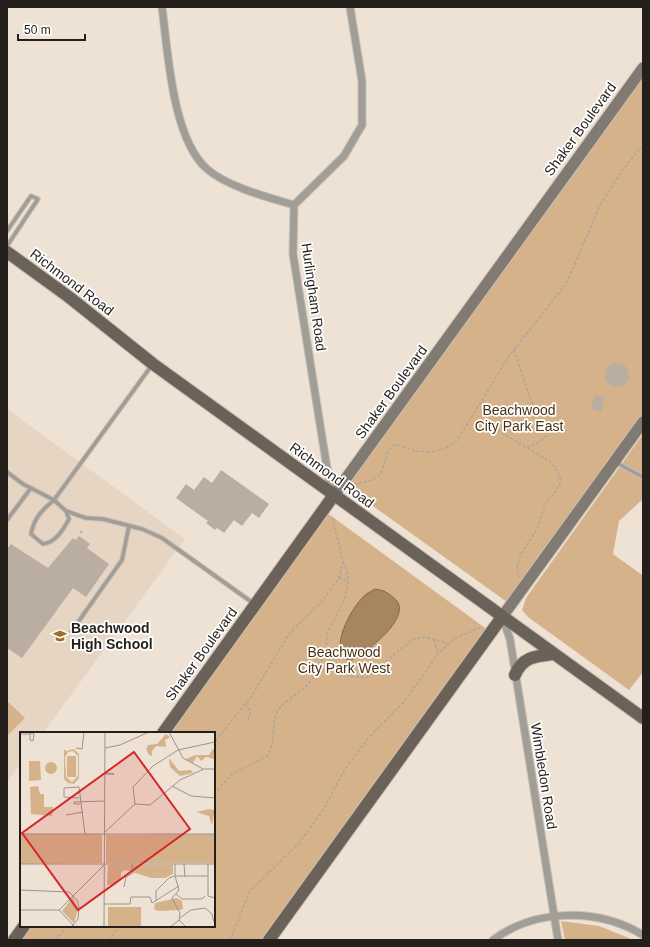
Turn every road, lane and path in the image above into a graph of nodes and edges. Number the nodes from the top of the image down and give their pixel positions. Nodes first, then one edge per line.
1 (162, 7) edge
2 (350, 7) edge
3 (643, 68) edge
4 (643, 145) edge
5 (294, 205) junction
6 (7, 231) edge
7 (7, 246) edge
8 (7, 252) edge
9 (514, 349) junction
10 (153, 364) junction
11 (483, 399) junction
12 (539, 410) dead end
13 (557, 422) dead end
14 (643, 422) edge
15 (527, 447) junction
16 (614, 462) junction
17 (7, 472) edge
18 (643, 477) edge
19 (353, 486) dead end
20 (31, 488) junction
21 (334, 495) junction
22 (54, 500) junction
23 (66, 511) junction
24 (334, 512) dead end
25 (7, 520) edge
26 (129, 526) junction
27 (82, 531) dead end
28 (80, 533) dead end
29 (343, 562) junction
30 (339, 578) junction
31 (349, 581) junction
32 (518, 582) dead end
33 (256, 604) junction
34 (502, 617) junction
35 (485, 627) dead end
36 (71, 632) dead end
37 (434, 640) junction
38 (448, 644) junction
39 (329, 654) junction
40 (438, 654) junction
41 (553, 654) junction
42 (515, 675) junction
43 (245, 704) junction
44 (643, 718) edge
45 (247, 721) dead end
46 (164, 732) edge
47 (215, 744) edge
48 (215, 793) edge
49 (555, 916) junction
50 (23, 927) edge
51 (66, 927) edge
52 (119, 927) edge
53 (643, 935) edge
54 (14, 940) edge
55 (56, 940) edge
56 (109, 940) edge
57 (230, 940) edge
58 (269, 940) edge
59 (494, 940) edge
60 (558, 940) edge

1 - 5 street
2 - 5 street
3 - 21 main road, Shaker Boulevard
4 - 9 path
5 - 21 street, Hurlingham Road
6 - 7 lane
8 - 10 main road, Richmond Road
9 - 11 path
9 - 12 path
10 - 21 main road, Richmond Road
10 - 22 lane
11 - 15 path
11 - 19 path
13 - 15 path
14 - 16 main road
15 - 32 path
16 - 18 lane
16 - 34 main road
17 - 20 lane
20 - 22 lane
20 - 25 lane
21 - 33 main road, Shaker Boulevard
21 - 34 main road, Richmond Road
22 - 23 lane
22 - 23 lane
23 - 26 lane
24 - 29 path
26 - 33 lane
26 - 36 lane
27 - 28 path
29 - 30 path
29 - 31 path
30 - 31 path
30 - 43 path
31 - 39 path
33 - 46 main road, Shaker Boulevard
34 - 41 main road, Richmond Road
34 - 42 street, Wimbledon Road
34 - 58 main road
35 - 38 path
37 - 38 path
37 - 39 path
37 - 40 path
38 - 40 path
39 - 48 path
40 - 57 path
41 - 42 main road
41 - 44 main road, Richmond Road
42 - 49 street, Wimbledon Road
43 - 45 path
43 - 47 path
49 - 53 street
49 - 59 street
49 - 60 street, Wimbledon Road
50 - 54 main road
51 - 55 path
52 - 56 path

